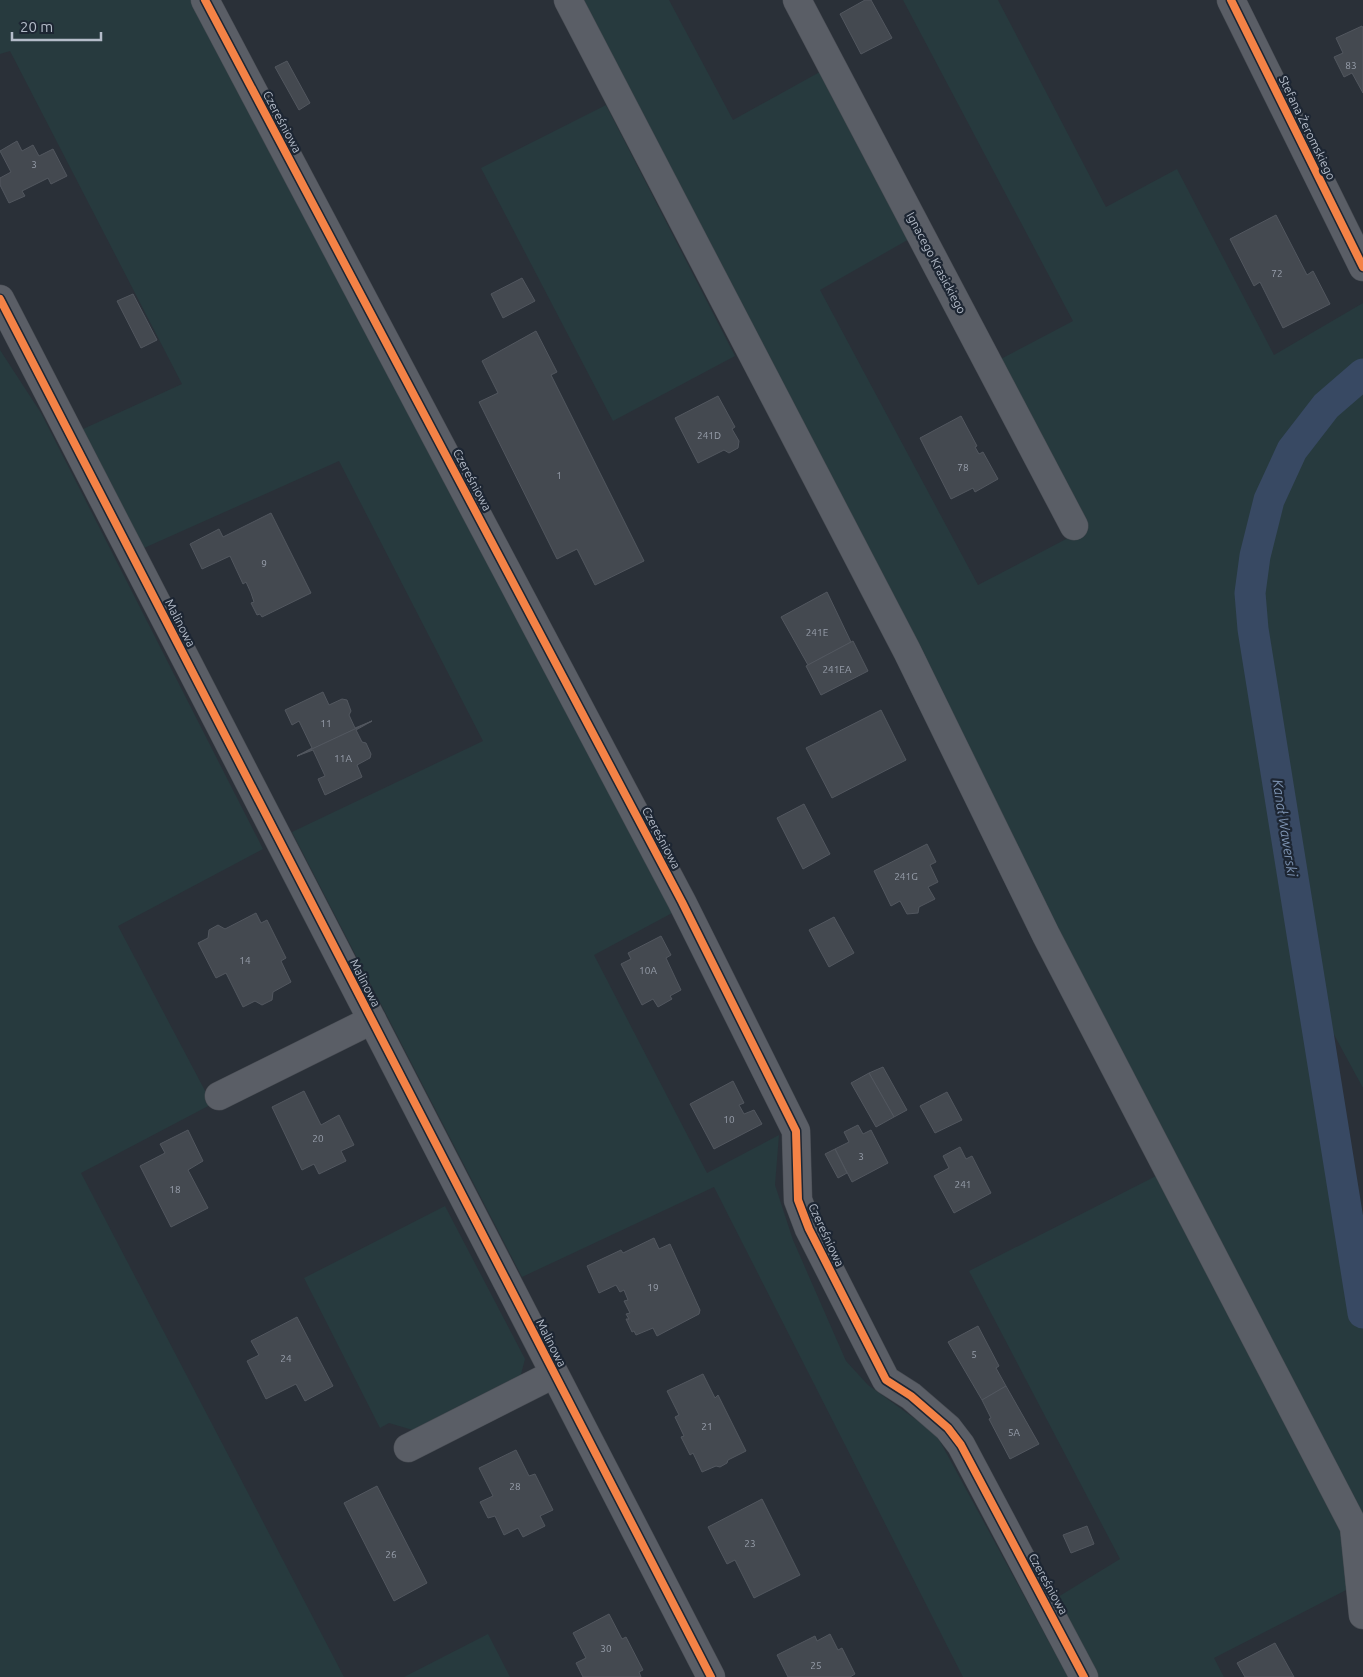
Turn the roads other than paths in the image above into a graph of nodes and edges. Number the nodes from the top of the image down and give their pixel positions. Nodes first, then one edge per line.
1 (205, 0) edge
2 (568, 0) edge
3 (797, 0) edge
4 (1231, 0) edge
5 (1363, 266) edge
6 (0, 299) edge
7 (1074, 526) dead end
8 (372, 1020) junction
9 (219, 1096) dead end
10 (554, 1374) junction
11 (408, 1448) dead end
12 (1363, 1615) edge
13 (711, 1677) edge
14 (1084, 1677) edge

1 - 14 street, Czereśniowa
2 - 12 street
3 - 7 street, Ignacego Krasickiego
4 - 5 street, Stefana Żeromskiego
6 - 8 street, Malinowa
8 - 9 street
8 - 10 street, Malinowa
10 - 11 street
10 - 13 street, Malinowa

